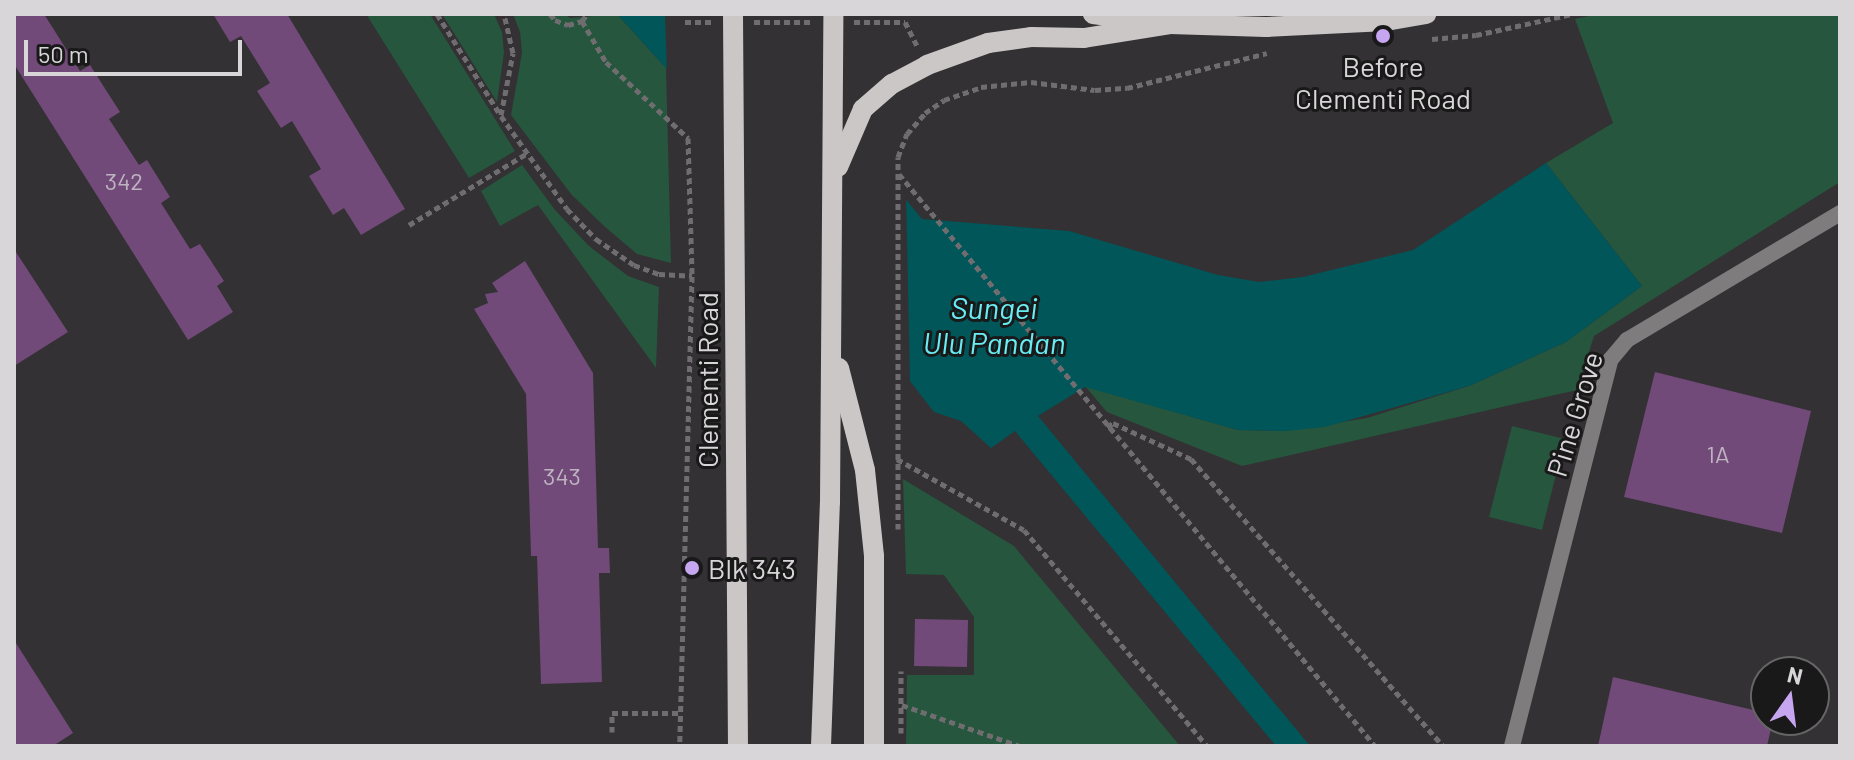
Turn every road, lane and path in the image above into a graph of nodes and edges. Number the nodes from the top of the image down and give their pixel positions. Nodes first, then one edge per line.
1 (437, 14) edge
2 (504, 14) edge
3 (550, 14) edge
4 (587, 14) edge
5 (1093, 14) edge
6 (1426, 14) edge
7 (1572, 14) edge
8 (733, 18) edge
9 (833, 18) edge
10 (582, 21) junction
11 (685, 22) dead end
12 (884, 22) dead end
13 (1170, 24) junction
14 (1419, 40) dead end
15 (1283, 52) dead end
16 (501, 116) junction
17 (526, 154) junction
18 (898, 173) junction
19 (832, 182) junction
20 (1840, 213) edge
21 (409, 225) dead end
22 (692, 276) junction
23 (832, 341) junction
24 (1107, 427) junction
25 (902, 705) dead end
26 (681, 713) junction
27 (612, 732) dead end
28 (680, 746) edge
29 (738, 746) edge
30 (821, 746) edge
31 (874, 746) edge
32 (1020, 746) edge
33 (1207, 746) edge
34 (1375, 746) edge
35 (1443, 746) edge
36 (1512, 746) edge

1 - 16 path
2 - 16 path
3 - 10 path
4 - 10 path
5 - 13 main road
6 - 13 main road
7 - 14 path
8 - 9 path
8 - 11 path
8 - 29 main road, Clementi Road
9 - 12 path
9 - 19 main road
10 - 22 path
13 - 19 main road
15 - 18 path
16 - 17 path
17 - 21 path
17 - 22 path
18 - 24 path
18 - 33 path
19 - 23 main road
20 - 36 lane, Pine Grove
22 - 26 path
23 - 30 main road
23 - 31 main road
24 - 34 path
24 - 35 path
25 - 32 path
26 - 27 path
26 - 28 path

